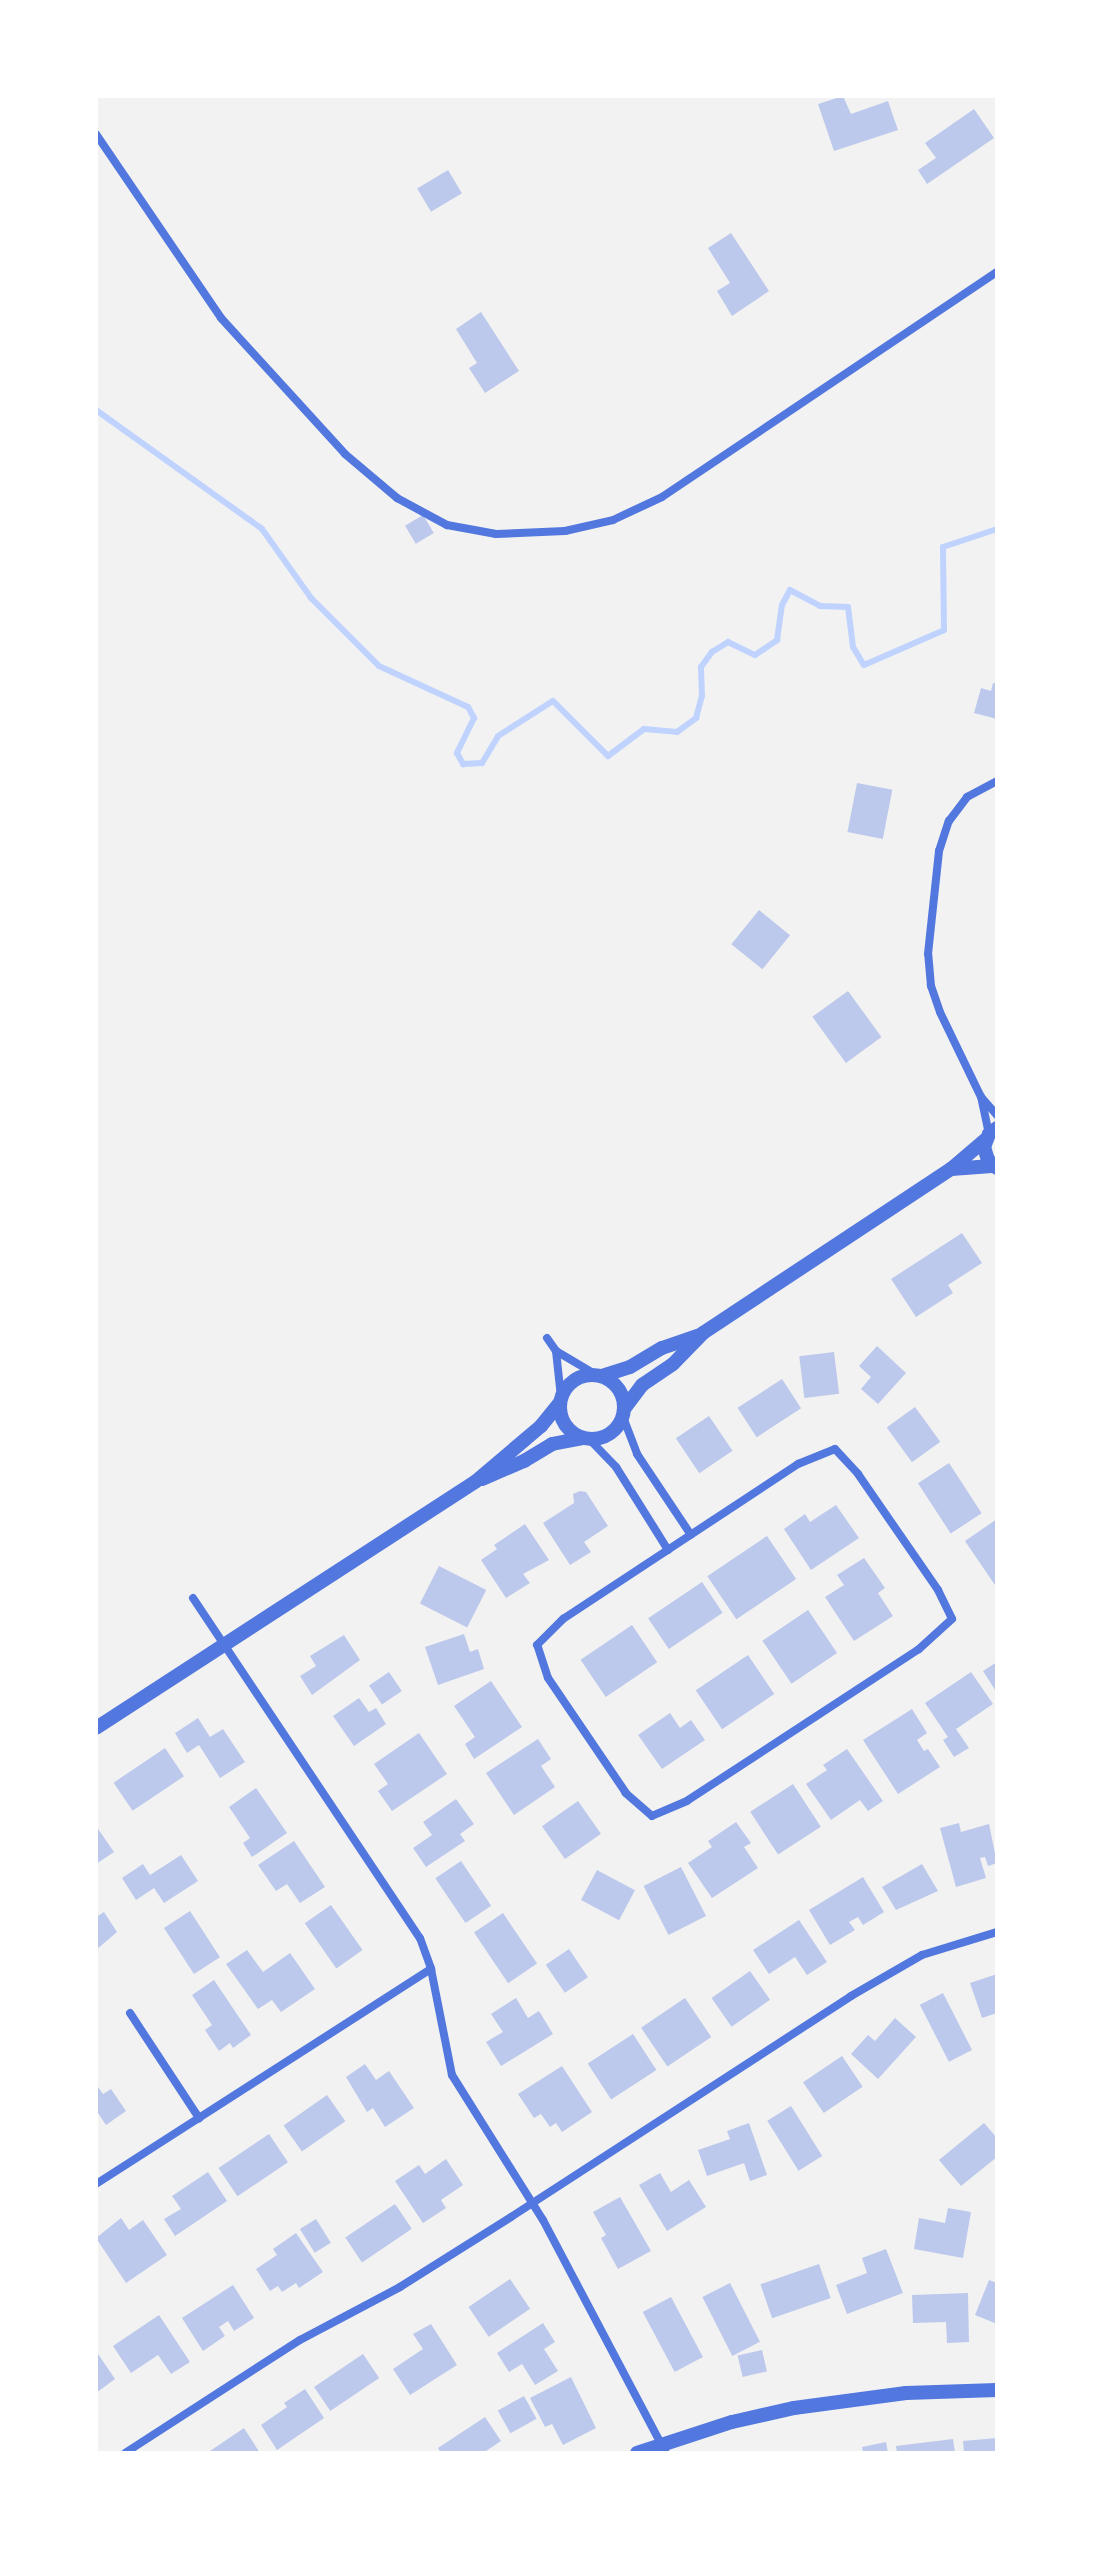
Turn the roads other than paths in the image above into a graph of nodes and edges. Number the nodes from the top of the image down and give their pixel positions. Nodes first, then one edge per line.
1 (96, 134) edge
2 (997, 272) edge
3 (997, 781) edge
4 (981, 1097) junction
5 (997, 1115) edge
6 (990, 1134) edge
7 (995, 1167) edge
8 (951, 1169) junction
9 (703, 1333) junction
10 (547, 1338) dead end
11 (556, 1351) junction
12 (598, 1375) junction
13 (560, 1400) junction
14 (623, 1413) junction
15 (585, 1438) junction
16 (475, 1482) junction
17 (691, 1535) junction
18 (668, 1550) junction
19 (193, 1598) dead end
20 (223, 1646) junction
21 (96, 1728) edge
22 (997, 1932) edge
23 (431, 1969) junction
24 (130, 2013) dead end
25 (199, 2118) junction
26 (96, 2184) edge
27 (533, 2203) junction
28 (997, 2390) edge
29 (664, 2449) edge
30 (125, 2453) edge
31 (637, 2453) edge

1 - 2 street
3 - 4 street
4 - 5 street
4 - 6 street
6 - 7 street
6 - 8 street
7 - 8 street
8 - 9 street
9 - 12 street
9 - 14 street
10 - 11 street
11 - 12 street
11 - 13 street
12 - 13 street
12 - 14 street
13 - 15 street
13 - 16 street
14 - 15 street
14 - 17 street
15 - 16 street
15 - 18 street
16 - 20 street
17 - 18 street
17 - 18 street
19 - 20 street
20 - 21 street
20 - 23 street
22 - 27 street
23 - 25 street
23 - 27 street
24 - 25 street
25 - 26 street
27 - 29 street
27 - 30 street
28 - 29 street
29 - 31 street

